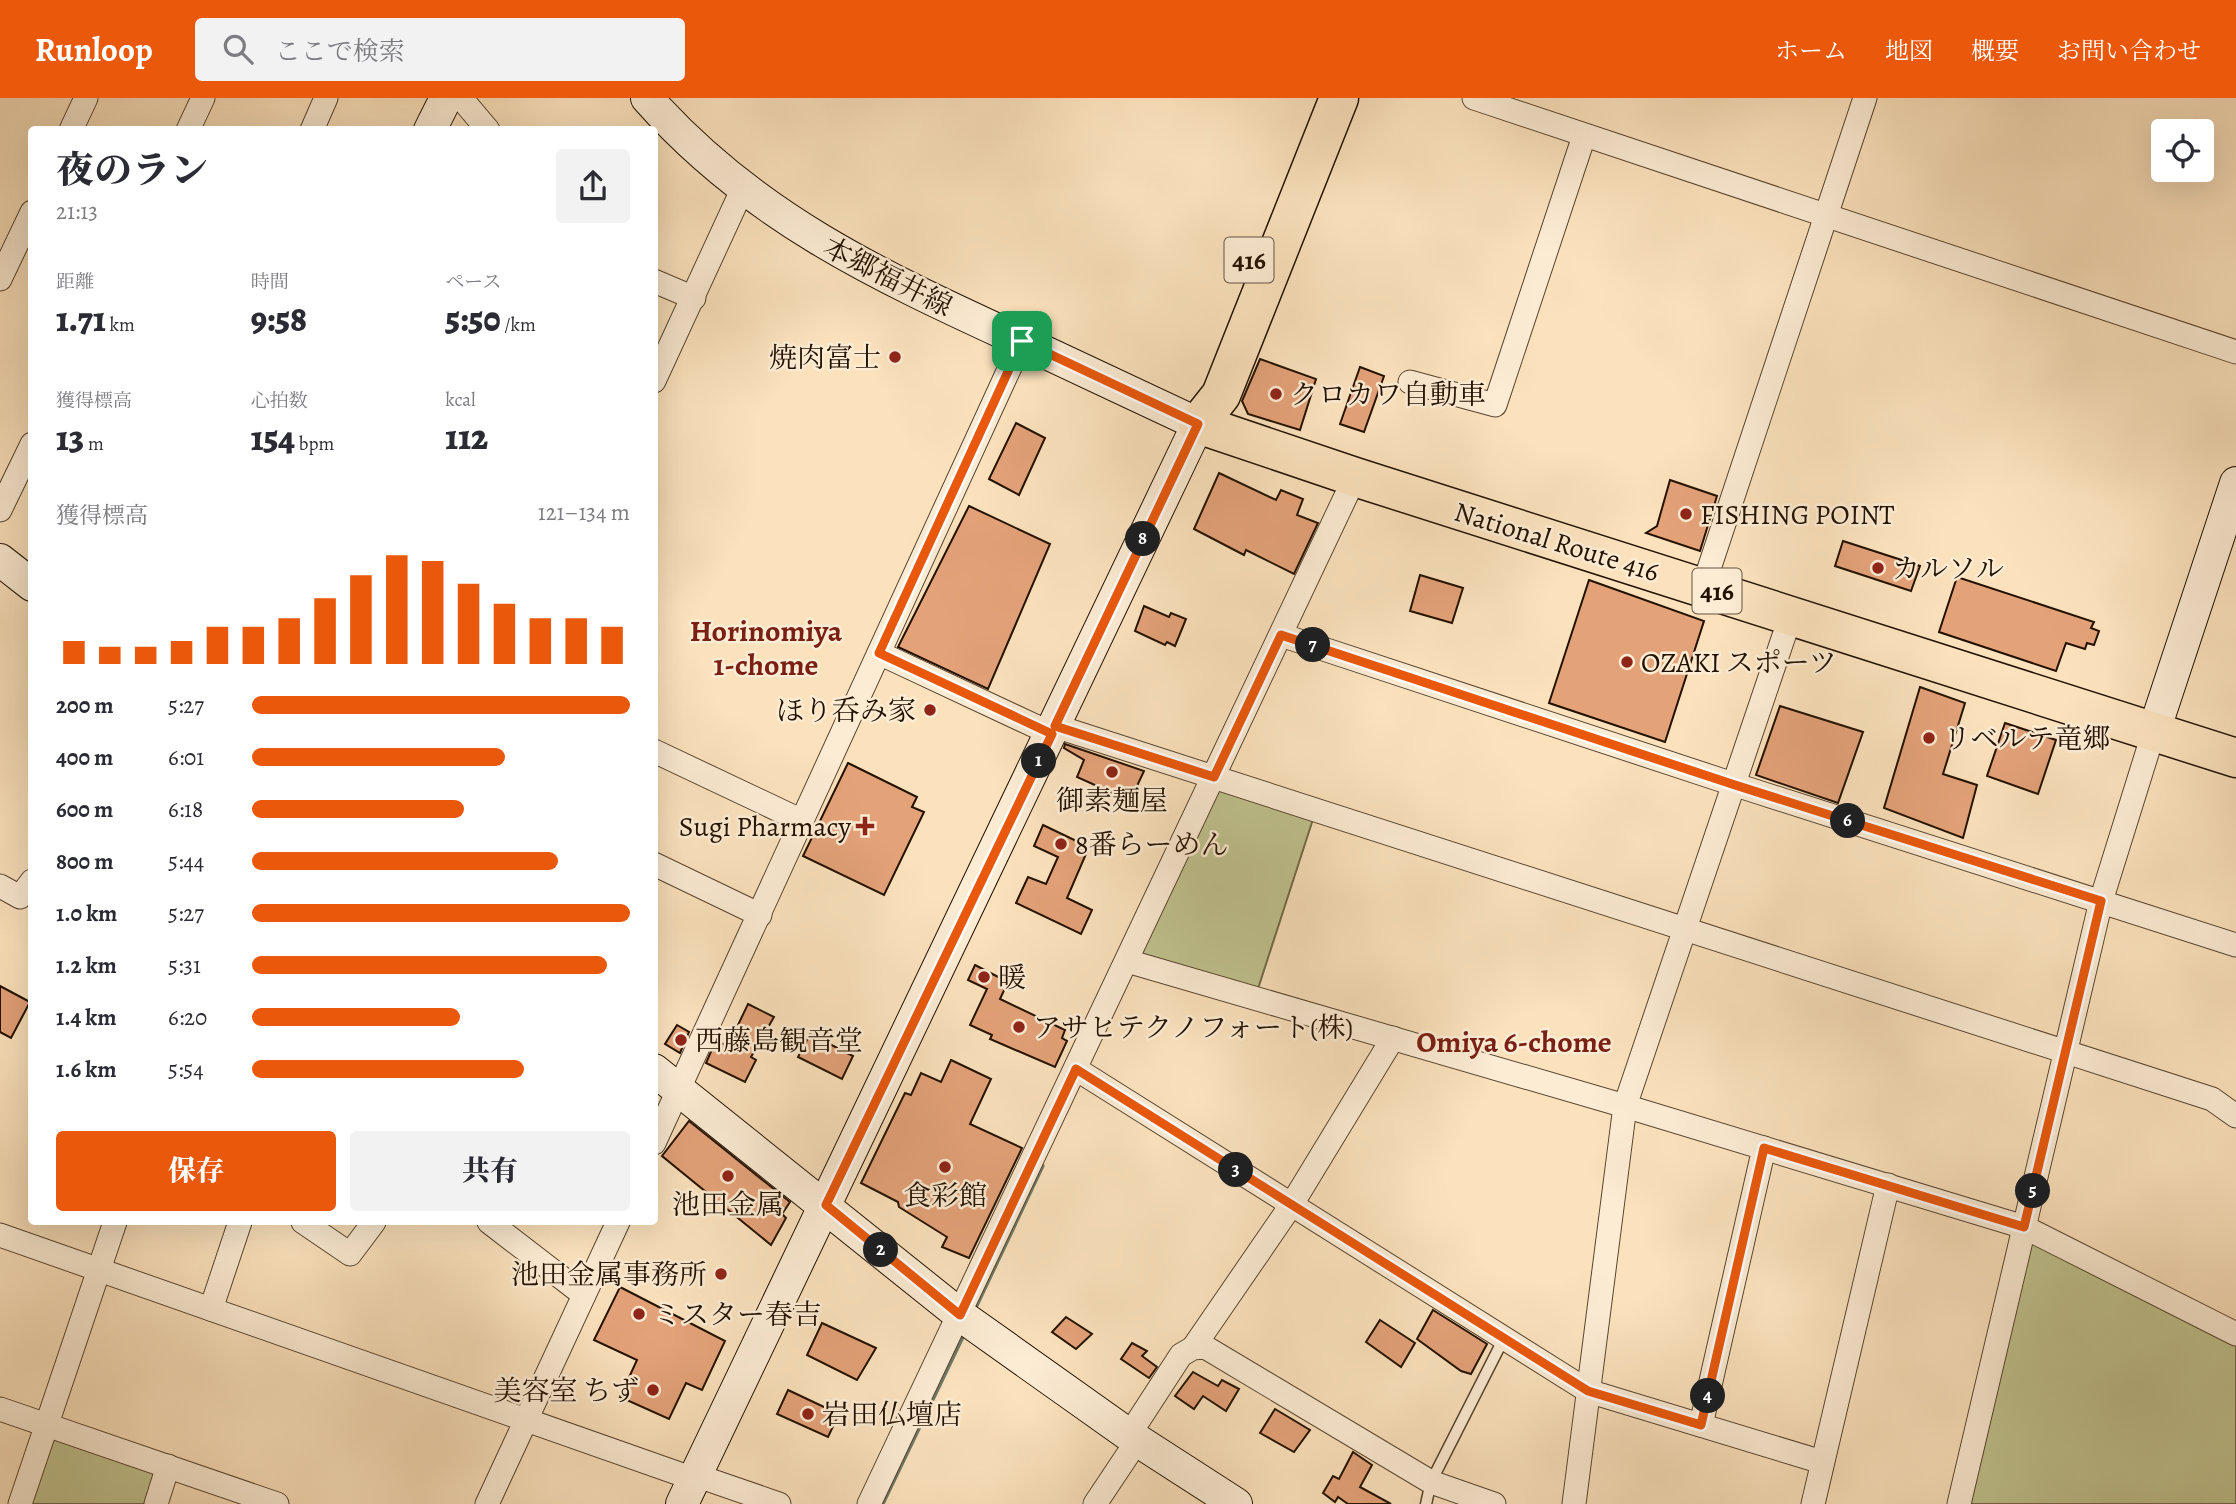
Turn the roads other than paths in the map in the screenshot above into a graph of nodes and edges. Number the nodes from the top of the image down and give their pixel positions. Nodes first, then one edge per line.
1 (86, 98) edge
2 (203, 98) edge
3 (326, 98) edge
4 (446, 98) edge
5 (461, 98) edge
6 (647, 98) edge
7 (1315, 98) edge
8 (1339, 98) edge
9 (1474, 98) edge
10 (1865, 98) edge
11 (73, 126) edge
12 (190, 126) edge
13 (314, 126) edge
14 (432, 126) edge
15 (485, 126) edge
16 (1584, 136) junction
17 (743, 188) junction
18 (1827, 215) junction
19 (28, 220) edge
20 (16, 244) edge
21 (0, 279) edge
22 (658, 283) edge
23 (694, 298) junction
24 (1022, 341) junction
25 (2236, 352) edge
26 (658, 373) edge
27 (1410, 382) dead end
28 (1198, 424) junction
29 (28, 452) edge
30 (1355, 478) junction
31 (2236, 483) edge
32 (0, 510) edge
33 (0, 560) edge
34 (28, 582) edge
35 (1703, 587) junction
36 (1791, 615) junction
37 (1281, 635) junction
38 (879, 653) junction
39 (1054, 730) junction
40 (2154, 731) junction
41 (658, 753) edge
42 (2236, 758) edge
43 (1214, 777) junction
44 (1735, 785) junction
45 (802, 821) junction
46 (658, 866) edge
47 (0, 886) edge
48 (28, 886) edge
49 (2101, 901) junction
50 (760, 915) junction
51 (1685, 932) junction
52 (2236, 945) edge
53 (1127, 961) junction
54 (1393, 1038) junction
55 (2066, 1052) junction
56 (1076, 1069) junction
57 (658, 1073) edge
58 (680, 1090) junction
59 (1625, 1106) junction
60 (2236, 1116) edge
61 (658, 1135) edge
62 (1764, 1148) junction
63 (1888, 1185) junction
64 (1292, 1204) junction
65 (826, 1205) junction
66 (114, 1225) edge
67 (239, 1225) edge
68 (307, 1225) edge
69 (372, 1225) edge
70 (493, 1225) edge
71 (616, 1225) edge
72 (2024, 1227) junction
73 (0, 1235) edge
74 (99, 1270) junction
75 (584, 1294) junction
76 (211, 1309) junction
77 (960, 1315) junction
78 (2236, 1334) edge
79 (1504, 1338) junction
80 (1193, 1348) junction
81 (1588, 1391) junction
82 (0, 1409) edge
83 (526, 1418) junction
84 (46, 1425) junction
85 (1701, 1425) junction
86 (1133, 1438) junction
87 (1822, 1462) junction
88 (168, 1466) junction
89 (690, 1486) edge
90 (1429, 1493) edge
91 (20, 1504) edge
92 (156, 1504) edge
93 (277, 1504) edge
94 (487, 1504) edge
95 (779, 1504) edge
96 (869, 1504) edge
97 (1095, 1504) edge
98 (1236, 1504) edge
99 (1494, 1504) edge
100 (1574, 1504) edge
101 (1813, 1504) edge
102 (1959, 1504) edge

1 - 11 street
2 - 12 street
3 - 13 street
4 - 14 street
5 - 15 street
6 - 17 street, 本郷福井線
7 - 28 highway, 416
8 - 28 highway, 416
9 - 16 street
10 - 18 street
16 - 18 street
16 - 27 street
17 - 23 street
17 - 24 street, 本郷福井線
18 - 25 street
18 - 35 street
19 - 20 street
20 - 21 street
22 - 23 street
23 - 26 street
24 - 28 street, 本郷福井線
24 - 38 street
28 - 30 highway, National Route 416 / 416
28 - 39 street
29 - 32 street
30 - 35 highway, National Route 416 / 416
30 - 37 street
31 - 40 street
33 - 34 street
35 - 36 highway, National Route 416 / 416
36 - 40 highway, National Route 416 / 416
36 - 44 street
37 - 43 street
37 - 44 street
38 - 39 street
38 - 45 street
39 - 43 street
39 - 65 street
40 - 42 highway, National Route 416 / 416
40 - 49 street
41 - 45 street
43 - 51 street
43 - 53 street
44 - 49 street
44 - 51 street
45 - 50 street
46 - 50 street
47 - 48 street
49 - 52 street
49 - 55 street
50 - 58 street
51 - 55 street
51 - 59 street
53 - 54 street
53 - 56 street
54 - 59 street
54 - 64 street
55 - 60 street
55 - 72 street
56 - 64 street
56 - 77 street
57 - 58 street
58 - 61 street
58 - 65 street
59 - 62 street
59 - 81 street
62 - 63 street
62 - 85 street
63 - 72 street
63 - 87 street
64 - 79 street
64 - 80 street
65 - 77 street
65 - 89 street
66 - 74 street
67 - 76 street
68 - 69 street
70 - 75 street
71 - 75 street
72 - 78 street
72 - 102 street
73 - 74 street
74 - 76 street
74 - 84 street
75 - 83 street
76 - 83 street
77 - 86 street
77 - 96 street
79 - 81 street
79 - 90 lane
80 - 86 street
80 - 90 street
81 - 85 street
81 - 100 street
82 - 84 street
83 - 89 street
83 - 94 street
84 - 88 street
84 - 91 street
85 - 87 street
86 - 97 street
86 - 98 street
87 - 101 street
88 - 92 street
88 - 93 street
89 - 95 street
90 - 99 street

